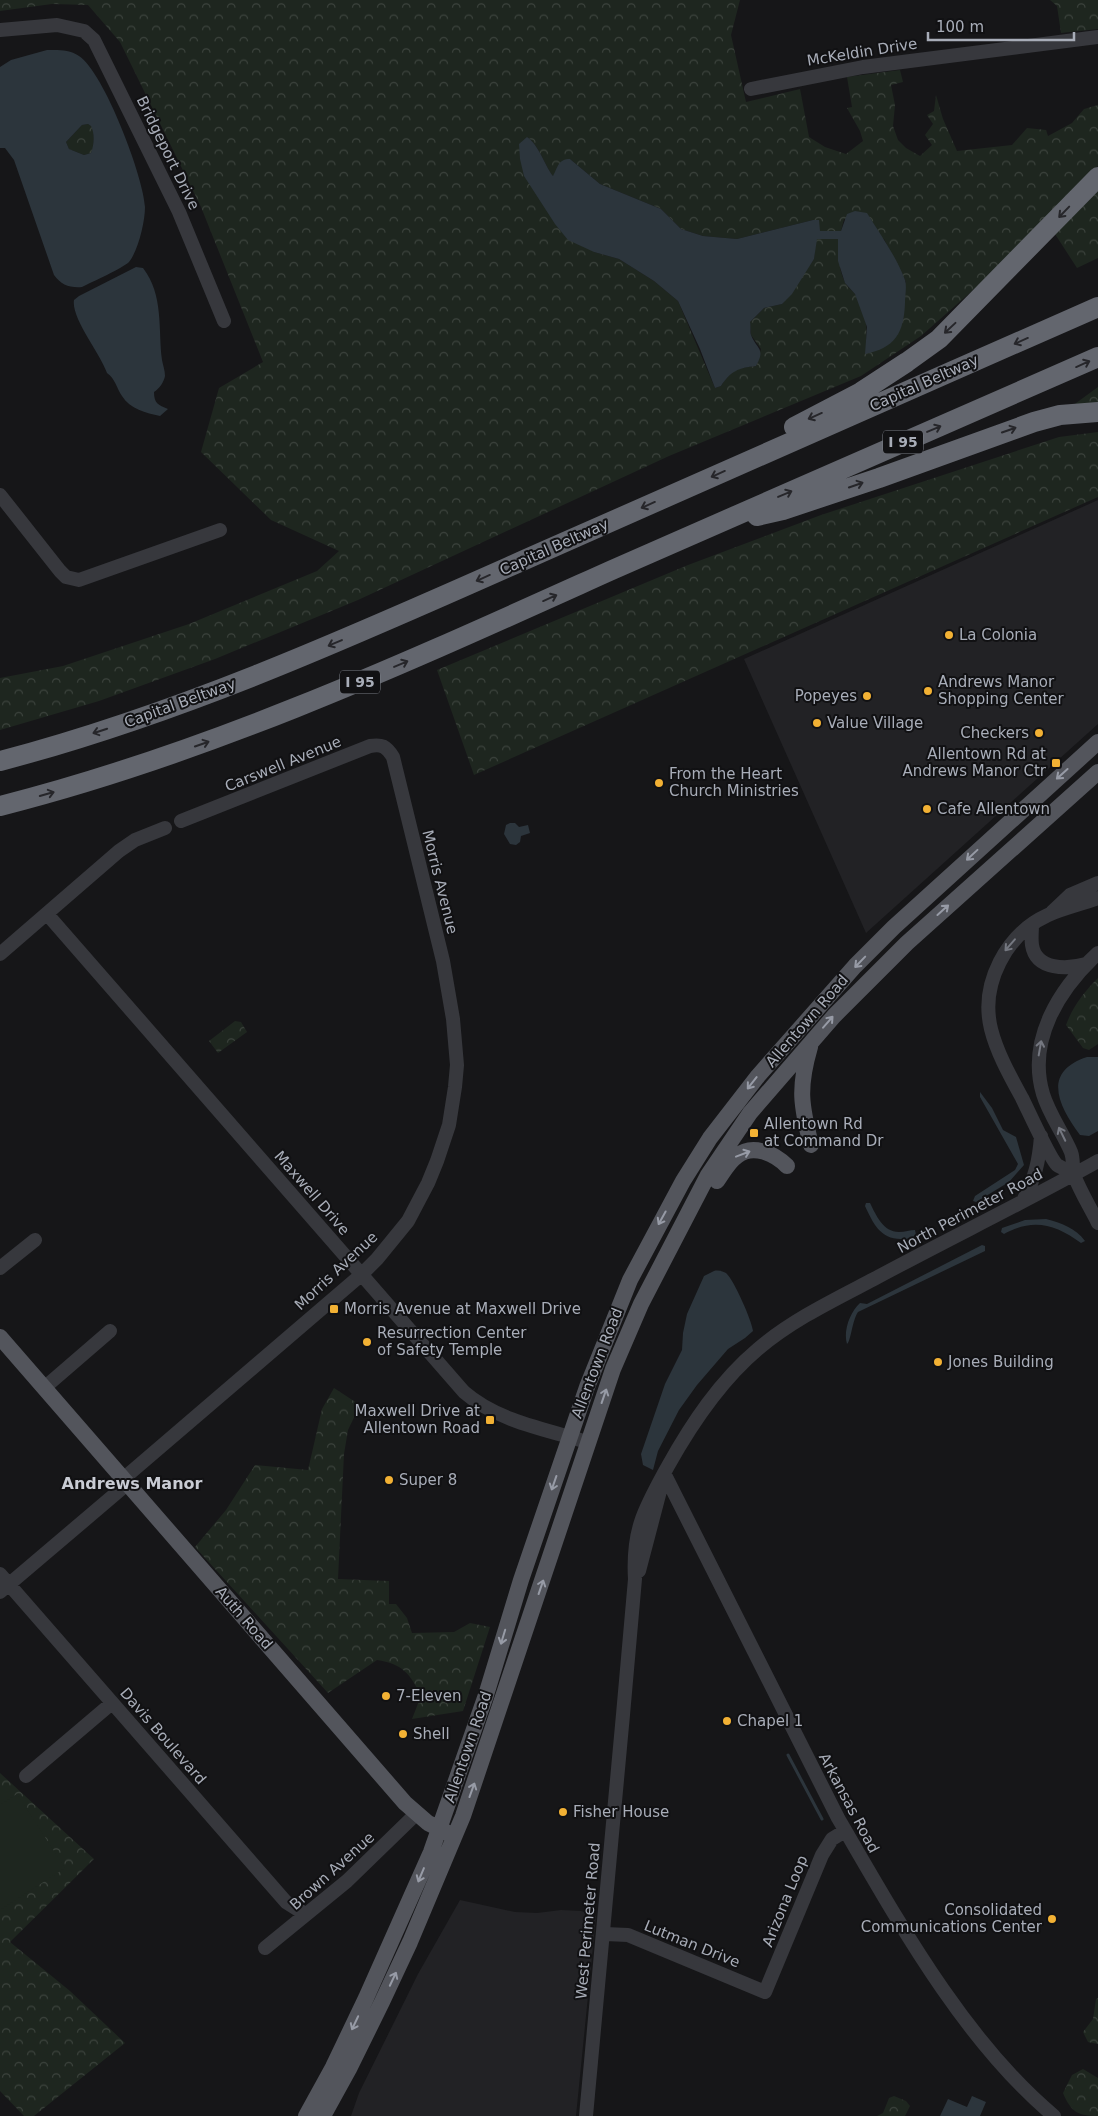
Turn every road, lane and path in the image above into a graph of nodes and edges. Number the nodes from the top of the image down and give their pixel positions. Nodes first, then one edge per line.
1 (0, 30) edge
2 (1098, 37) edge
3 (751, 89) dead end
4 (1098, 176) edge
5 (1098, 307) edge
6 (224, 321) dead end
7 (1098, 357) edge
8 (1098, 412) edge
9 (743, 463) junction
10 (0, 495) edge
11 (708, 527) junction
12 (220, 530) dead end
13 (1098, 742) edge
14 (392, 757) joint
15 (0, 761) edge
16 (1098, 772) edge
17 (0, 806) edge
18 (181, 821) dead end
19 (165, 828) dead end
20 (1098, 883) edge
21 (1098, 891) edge
22 (1098, 898) edge
23 (1098, 905) edge
24 (47, 914) junction
25 (1048, 916) junction
26 (1032, 924) junction
27 (1098, 953) edge
28 (0, 954) edge
29 (1086, 964) junction
30 (812, 1042) junction
31 (1041, 1135) junction
32 (811, 1145) dead end
33 (1098, 1161) edge
34 (787, 1166) dead end
35 (1074, 1174) junction
36 (1023, 1201) junction
37 (1098, 1223) edge
38 (35, 1240) dead end
39 (671, 1246) junction
40 (0, 1268) edge
41 (361, 1275) junction
42 (881, 1276) joint
43 (110, 1331) dead end
44 (0, 1337) edge
45 (44, 1388) junction
46 (569, 1436) junction
47 (588, 1442) junction
48 (664, 1473) junction
49 (125, 1482) junction
50 (3, 1584) edge
51 (112, 1703) junction
52 (26, 1776) dead end
53 (416, 1814) junction
54 (845, 1831) junction
55 (447, 1833) junction
56 (305, 1914) junction
57 (605, 1934) junction
58 (265, 1948) dead end
59 (765, 1992) joint
60 (306, 2116) edge
61 (323, 2116) edge
62 (586, 2116) edge
63 (1054, 2116) edge

1 - 6 street, Bridgeport Drive
2 - 3 street, McKeldin Drive
4 -> 9 highway
5 -> 9 highway, Capital Beltway
11 -> 7 highway, I 95
11 -> 8 highway
9 -> 15 highway, Capital Beltway
10 - 12 street
17 -> 11 highway, I 95
13 -> 46 main road, Allentown Road
14 - 18 street, Carswell Avenue
14 - 41 street, Morris Avenue
30 -> 16 main road, Allentown Road
19 - 24 street
20 - 25 street
21 - 25 street
22 - 25 street
23 - 25 street
24 - 28 street
24 - 41 street, Maxwell Drive
25 - 26 street
26 - 29 street
26 -> 31 street
27 - 29 street
35 -> 29 street
30 - 32 main road
30 - 39 main road, Allentown Road
31 - 35 street
31 - 36 street
33 - 35 street
39 -> 34 main road
35 - 36 street, North Perimeter Road
35 - 37 street
36 - 42 street, North Perimeter Road
38 - 40 street
47 -> 39 main road, Allentown Road
41 - 46 street, Maxwell Drive
41 - 49 street, Morris Avenue
42 - 48 street, West Perimeter Road
43 - 45 street
44 - 45 main road, Auth Road
45 - 49 main road, Auth Road
46 - 47 street, Maxwell Drive
46 -> 55 main road, Allentown Road
55 -> 47 main road, Allentown Road
48 - 54 street, Arkansas Road
48 - 57 street, West Perimeter Road
49 - 50 street, Morris Avenue
49 - 53 main road, Auth Road
50 - 51 street, Davis Boulevard
51 - 52 street
51 - 56 street, Davis Boulevard
53 - 55 main road, Auth Road
53 - 56 street, Brown Avenue
54 - 59 street, Arizona Loop
54 - 63 street, Arkansas Road
55 -> 60 main road, Allentown Road
61 -> 55 main road, Allentown Road
56 - 58 street, Brown Avenue
57 - 59 street, Lutman Drive
57 - 62 street, West Perimeter Road

